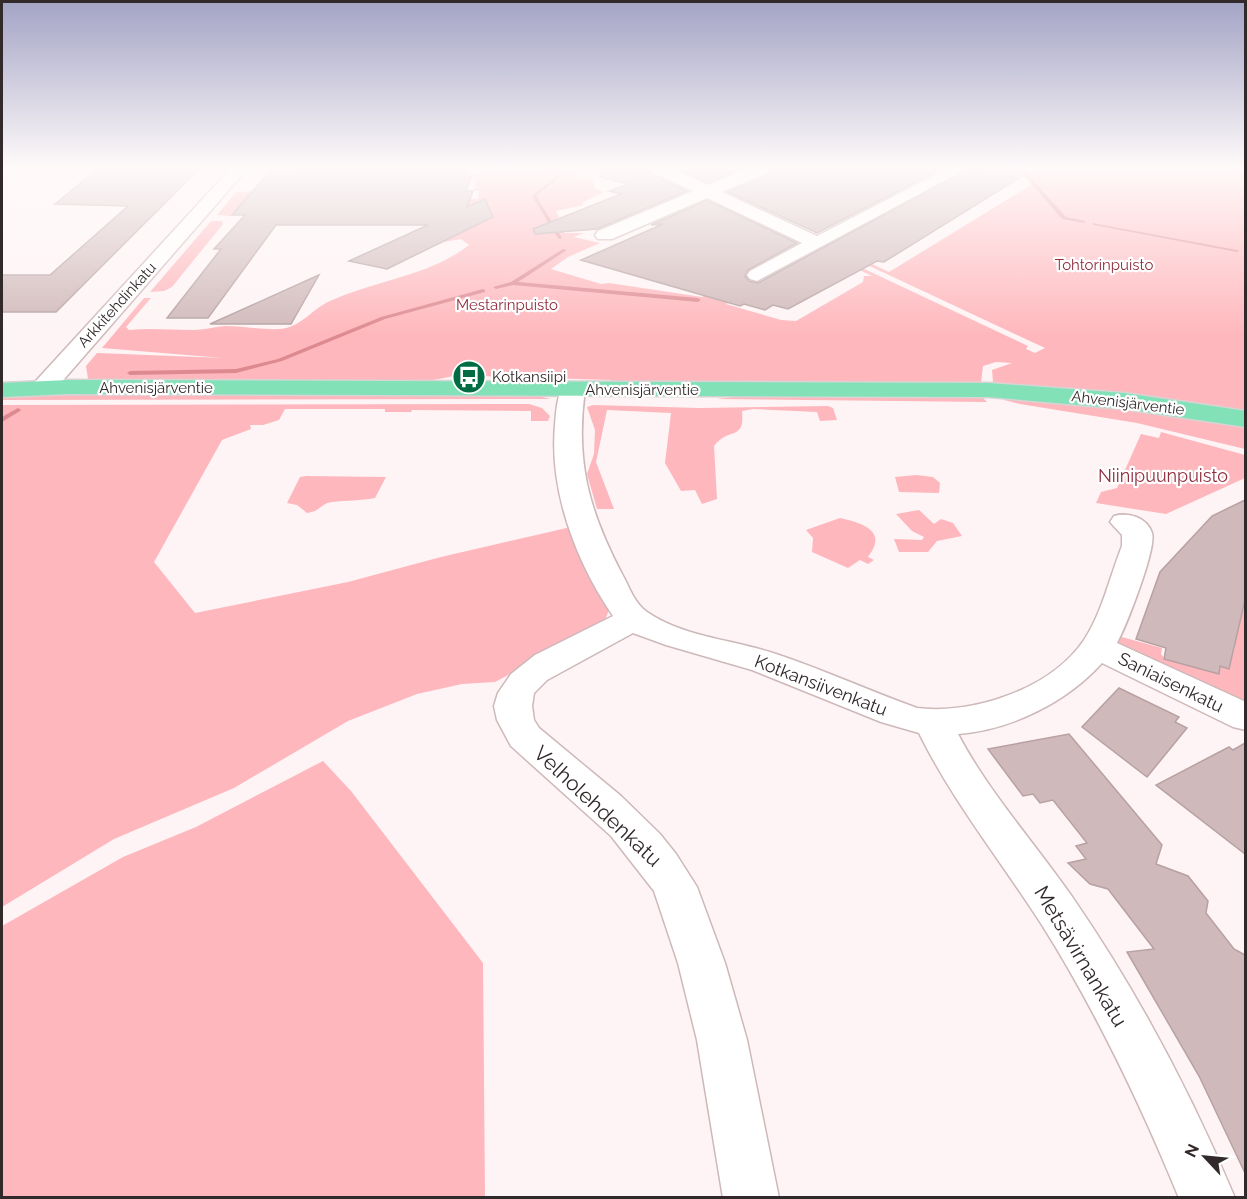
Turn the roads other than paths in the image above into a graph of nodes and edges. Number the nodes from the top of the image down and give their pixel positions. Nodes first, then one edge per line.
1 (190, 224) edge
2 (631, 224) edge
3 (776, 224) edge
4 (853, 224) edge
5 (605, 235) dead end
6 (817, 243) junction
7 (757, 275) dead end
8 (43, 388) junction
9 (2, 390) edge
10 (573, 390) junction
11 (1245, 419) edge
12 (1125, 522) dead end
13 (633, 619) junction
14 (1097, 647) junction
15 (1245, 718) edge
16 (934, 725) junction
17 (751, 1197) edge
18 (1207, 1197) edge

1 - 8 street, Arkkitehdinkatu
2 - 5 street
3 - 6 street
4 - 6 street
6 - 7 street
8 - 9 main road, Ahvenisjärventie
8 - 10 main road, Ahvenisjärventie
10 - 11 main road, Ahvenisjärventie
10 - 13 street
12 - 14 street, Kotkansiivenkatu
13 - 16 street, Kotkansiivenkatu
13 - 17 street, Velholehdenkatu
14 - 15 street, Saniaisenkatu
14 - 16 street, Kotkansiivenkatu
16 - 18 street, Metsävirnankatu

